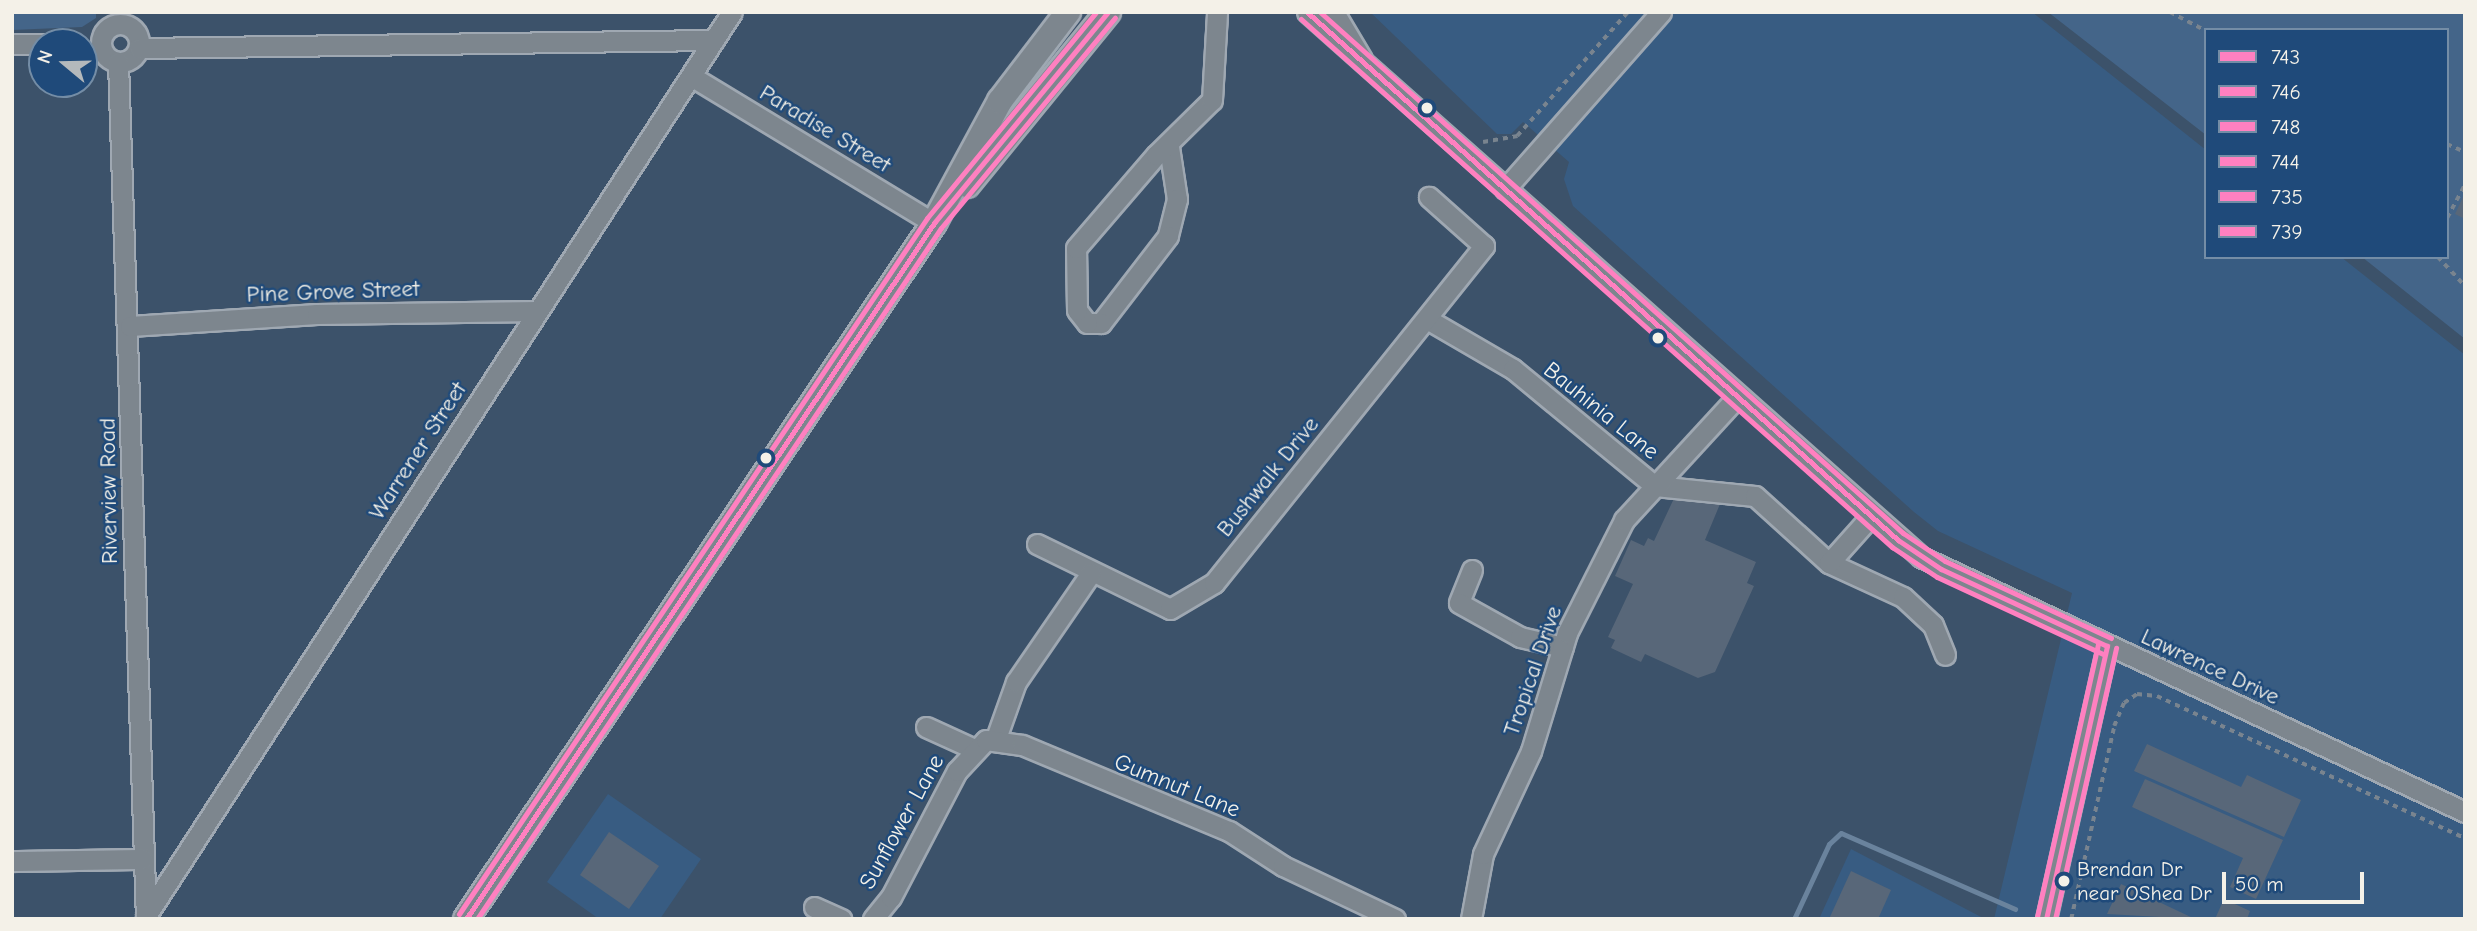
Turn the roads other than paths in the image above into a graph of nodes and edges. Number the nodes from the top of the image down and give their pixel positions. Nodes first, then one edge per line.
1 (732, 12) edge
2 (1068, 12) edge
3 (1108, 12) edge
4 (1217, 12) edge
5 (1307, 12) edge
6 (1334, 12) edge
7 (1661, 12) edge
8 (117, 19) edge
9 (98, 39) edge
10 (714, 40) junction
11 (98, 48) edge
12 (139, 48) junction
13 (118, 62) junction
14 (1367, 69) junction
15 (691, 76) junction
16 (1169, 147) junction
17 (1505, 189) junction
18 (1429, 197) dead end
19 (934, 223) junction
20 (538, 311) junction
21 (1427, 318) junction
22 (130, 326) junction
23 (1737, 397) junction
24 (1655, 486) junction
25 (1871, 516) junction
26 (1037, 544) dead end
27 (1829, 563) junction
28 (1472, 570) dead end
29 (1091, 573) junction
30 (2107, 646) junction
31 (1563, 647) junction
32 (1945, 655) dead end
33 (926, 727) dead end
34 (995, 741) junction
35 (972, 748) junction
36 (2465, 812) edge
37 (143, 859) junction
38 (12, 861) edge
39 (814, 907) dead end
40 (146, 917) edge
41 (466, 919) edge
42 (841, 919) edge
43 (873, 919) edge
44 (1395, 919) edge
45 (1471, 919) edge
46 (2046, 919) edge

1 - 10 street, Warrener Street
2 - 19 main road
3 - 19 main road
4 - 16 street
5 - 14 street, Lawrence Drive
6 - 14 street, Lawrence Drive
7 - 17 street
8 - 9 street
8 - 12 street
10 - 12 street
10 - 15 street, Warrener Street
11 - 13 street
12 - 13 street
13 - 22 street, Riverview Road
14 - 17 street, Lawrence Drive
15 - 19 street, Paradise Street
15 - 20 street, Warrener Street
16 - 16 street
17 - 23 street, Lawrence Drive
18 - 21 street, Bushwalk Drive
19 - 41 main road
20 - 22 street, Pine Grove Street
20 - 40 street, Warrener Street
21 - 24 street, Bauhinia Lane
21 - 29 street, Bushwalk Drive
22 - 37 street, Riverview Road
23 - 24 street, Tropical Drive
23 - 25 street, Lawrence Drive
24 - 27 street, Bauhinia Lane
24 - 31 street, Tropical Drive
25 - 27 street
25 - 30 street, Lawrence Drive
26 - 29 street, Bushwalk Drive
27 - 32 street, Bauhinia Lane
28 - 31 street
29 - 34 street
30 - 36 street, Lawrence Drive
30 - 46 street
31 - 45 street, Tropical Drive
33 - 35 street
34 - 35 street, Gumnut Lane
34 - 44 street, Gumnut Lane
35 - 43 street, Sunflower Lane
37 - 38 street
37 - 40 street, Riverview Road
39 - 42 street

